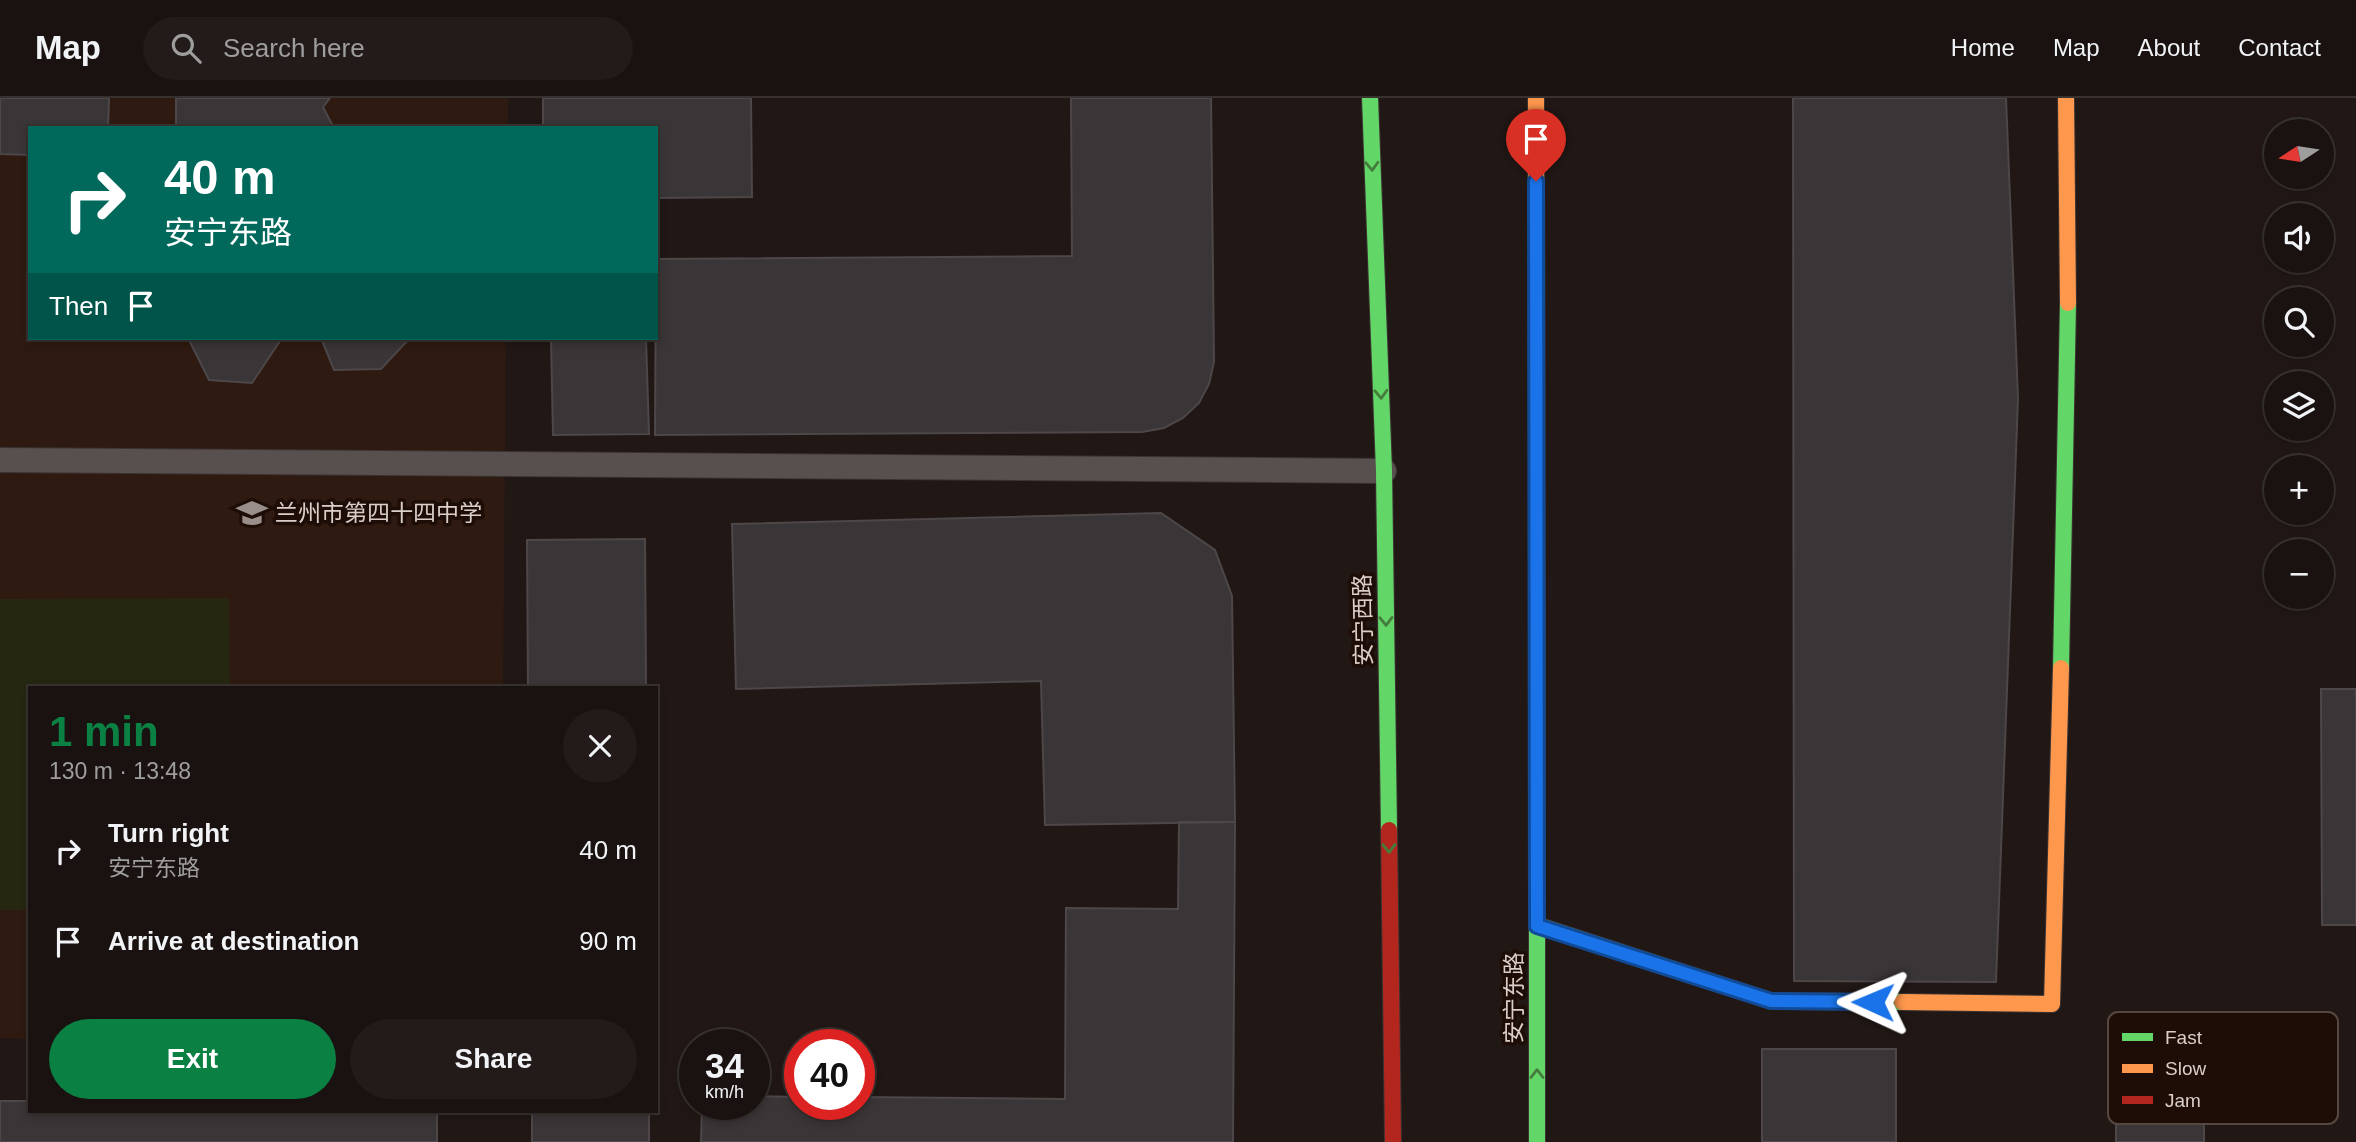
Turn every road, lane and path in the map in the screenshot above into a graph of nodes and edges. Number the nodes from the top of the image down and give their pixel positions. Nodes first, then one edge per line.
1 (1370, 98) edge
2 (1536, 98) edge
3 (2066, 98) edge
4 (0, 460) edge
5 (1384, 471) junction
6 (1537, 926) junction
7 (1393, 1142) edge
8 (1537, 1142) edge

1 -> 5 main road, 安宁西路
2 - 6 main road, 安宁东路
3 - 6 main road
4 - 5 lane
5 -> 7 main road, 安宁西路
8 -> 6 main road, 安宁东路

